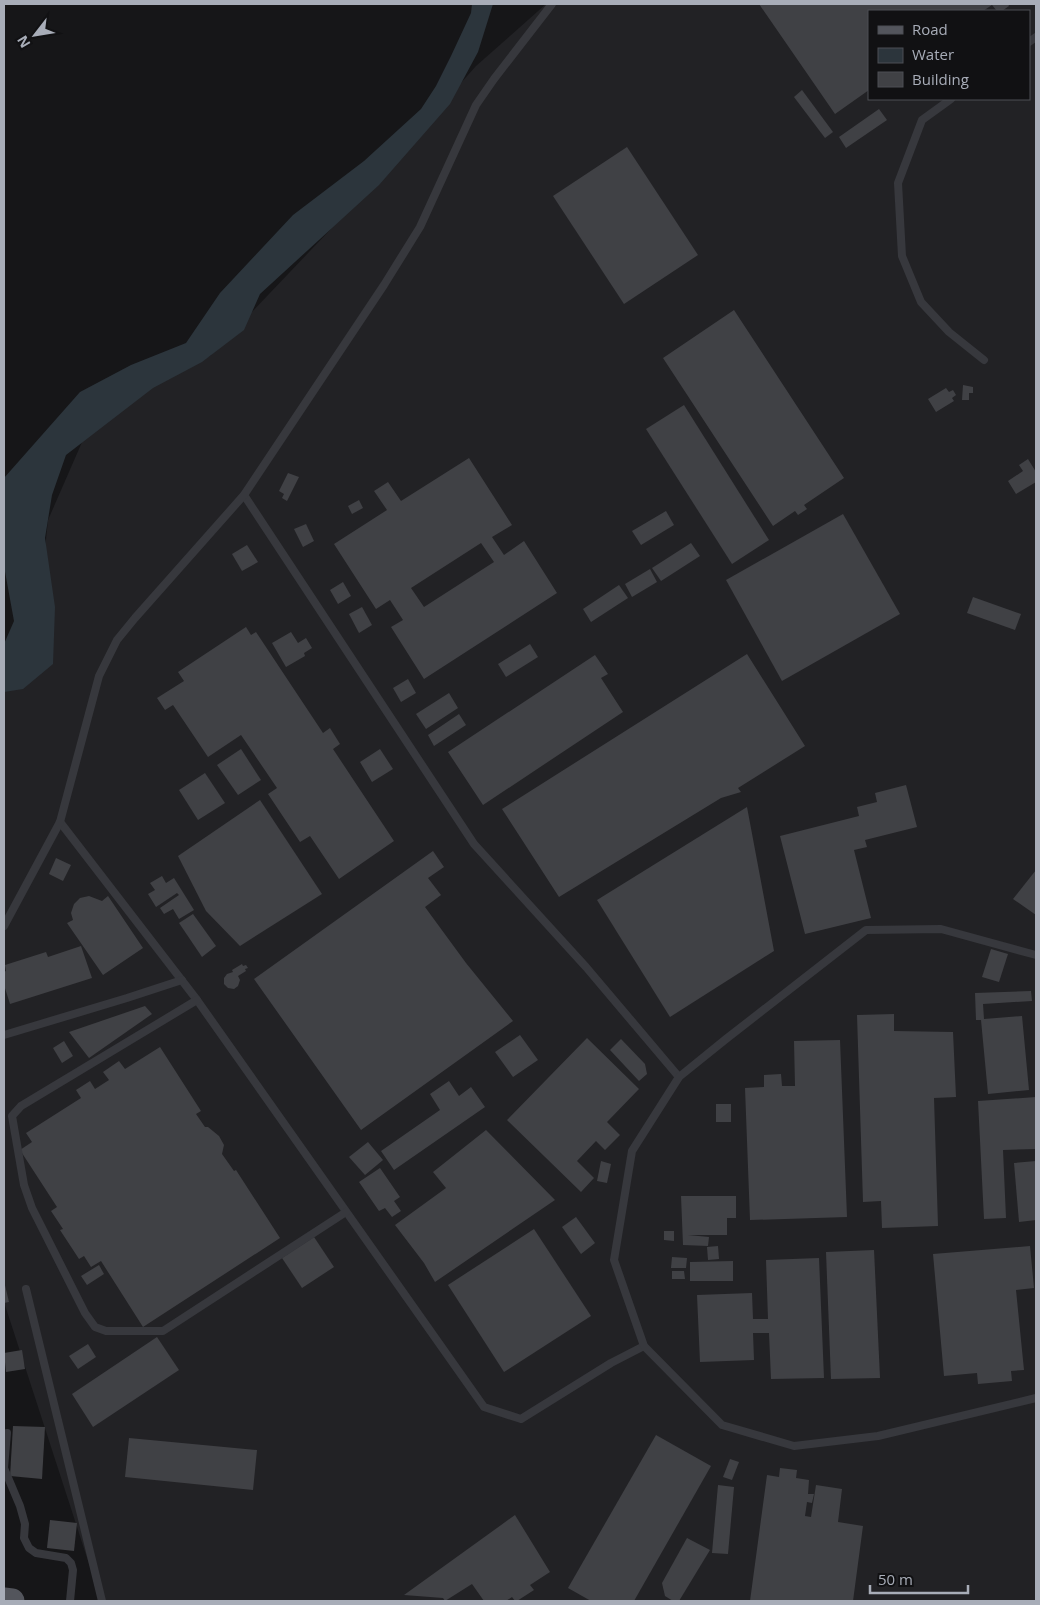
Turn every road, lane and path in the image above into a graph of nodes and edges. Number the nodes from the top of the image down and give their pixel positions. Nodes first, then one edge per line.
1 (552, 4) edge
2 (950, 100) edge
3 (984, 360) dead end
4 (244, 495) junction
5 (60, 822) junction
6 (4, 926) edge
7 (1036, 955) edge
8 (182, 980) junction
9 (197, 1000) junction
10 (4, 1035) edge
11 (679, 1078) junction
12 (346, 1212) junction
13 (26, 1288) dead end
14 (644, 1346) junction
15 (1036, 1398) edge
16 (7, 1433) dead end
17 (4, 1600) edge
18 (12, 1601) edge
19 (70, 1601) edge
20 (102, 1601) edge

1 - 4 lane
2 - 3 lane
4 - 5 lane
4 - 11 lane
5 - 6 lane
5 - 8 lane
7 - 11 lane
8 - 9 lane
8 - 10 lane
9 - 12 lane
9 - 12 lane
11 - 14 lane
12 - 14 lane
13 - 20 lane
14 - 15 lane
16 - 19 lane
17 - 18 main road

